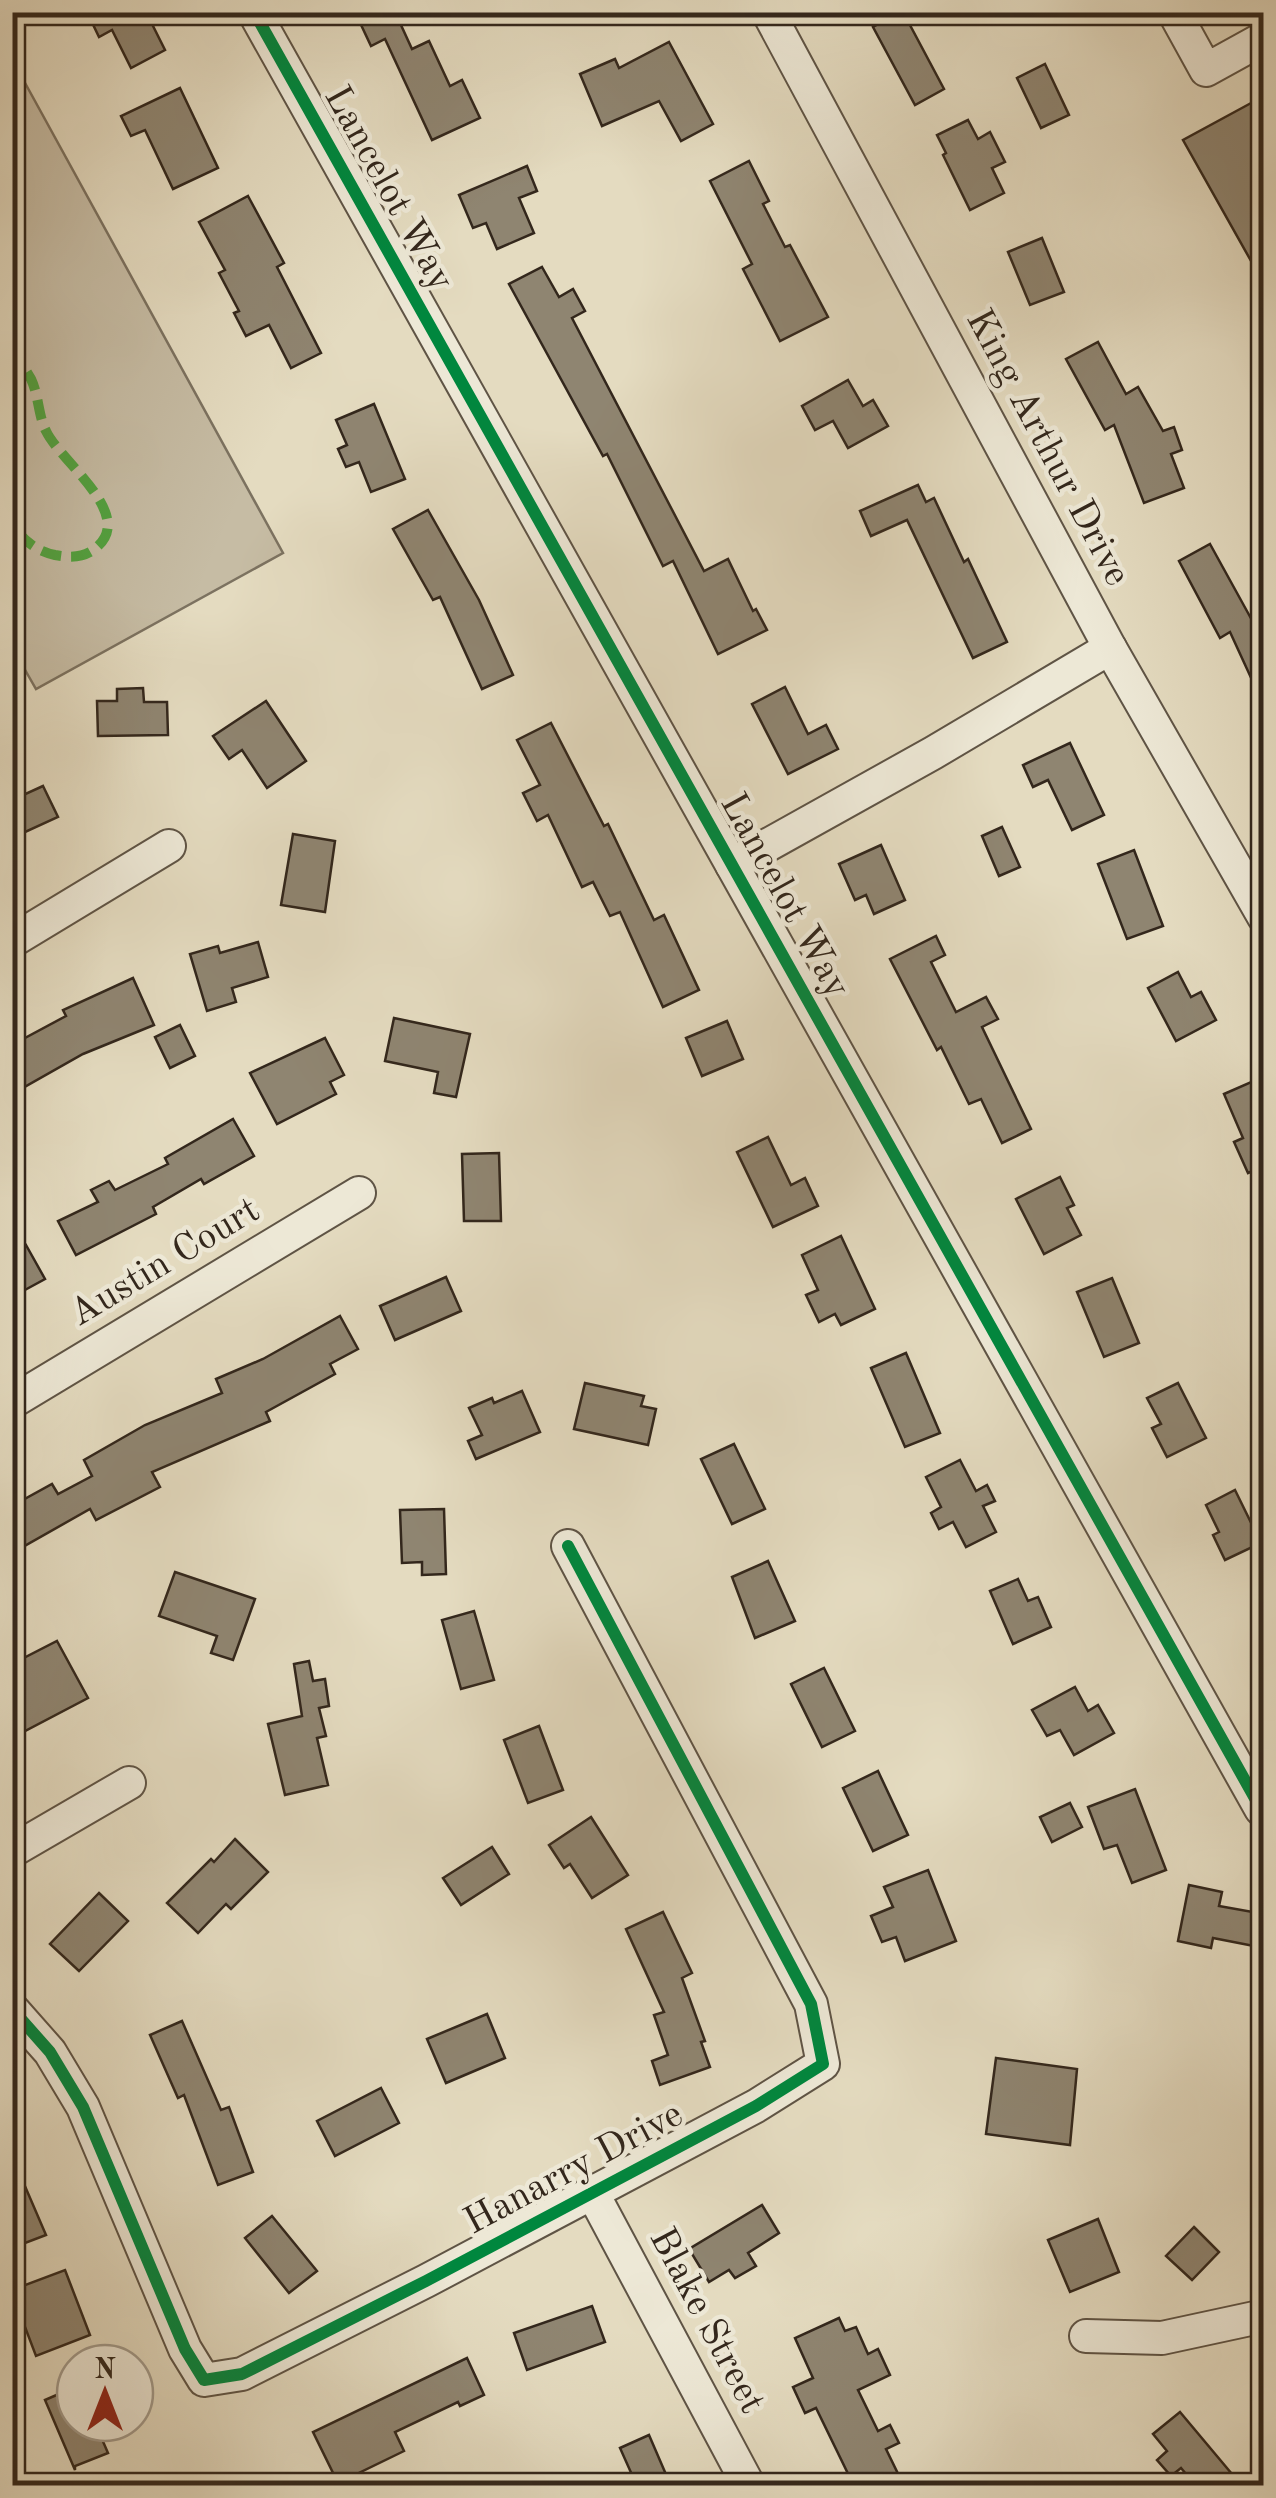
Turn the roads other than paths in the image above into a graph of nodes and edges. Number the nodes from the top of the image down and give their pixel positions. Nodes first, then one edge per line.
1 (254, 12) edge
2 (768, 12) edge
3 (1174, 12) edge
4 (1253, 12) edge
5 (1264, 30) edge
6 (1263, 38) edge
7 (1110, 648) junction
8 (170, 846) dead end
9 (732, 865) junction
10 (1264, 917) edge
11 (12, 941) edge
12 (359, 1193) dead end
13 (12, 1402) edge
14 (568, 1546) dead end
15 (130, 1783) dead end
16 (1260, 1809) dead end
17 (12, 1851) edge
18 (12, 2009) edge
19 (593, 2194) junction
20 (1264, 2316) edge
21 (1086, 2336) dead end
22 (748, 2486) edge

1 - 9 street, Lancelot Way
2 - 7 street, King Arthur Drive
3 - 6 street
4 - 5 street
7 - 9 street
7 - 10 street, King Arthur Drive
8 - 11 street
9 - 16 street, Lancelot Way
12 - 13 street, Austin Court
14 - 19 street, Hanarry Drive
15 - 17 street
18 - 19 street, Hanarry Drive
19 - 22 street, Blake Street
20 - 21 street

